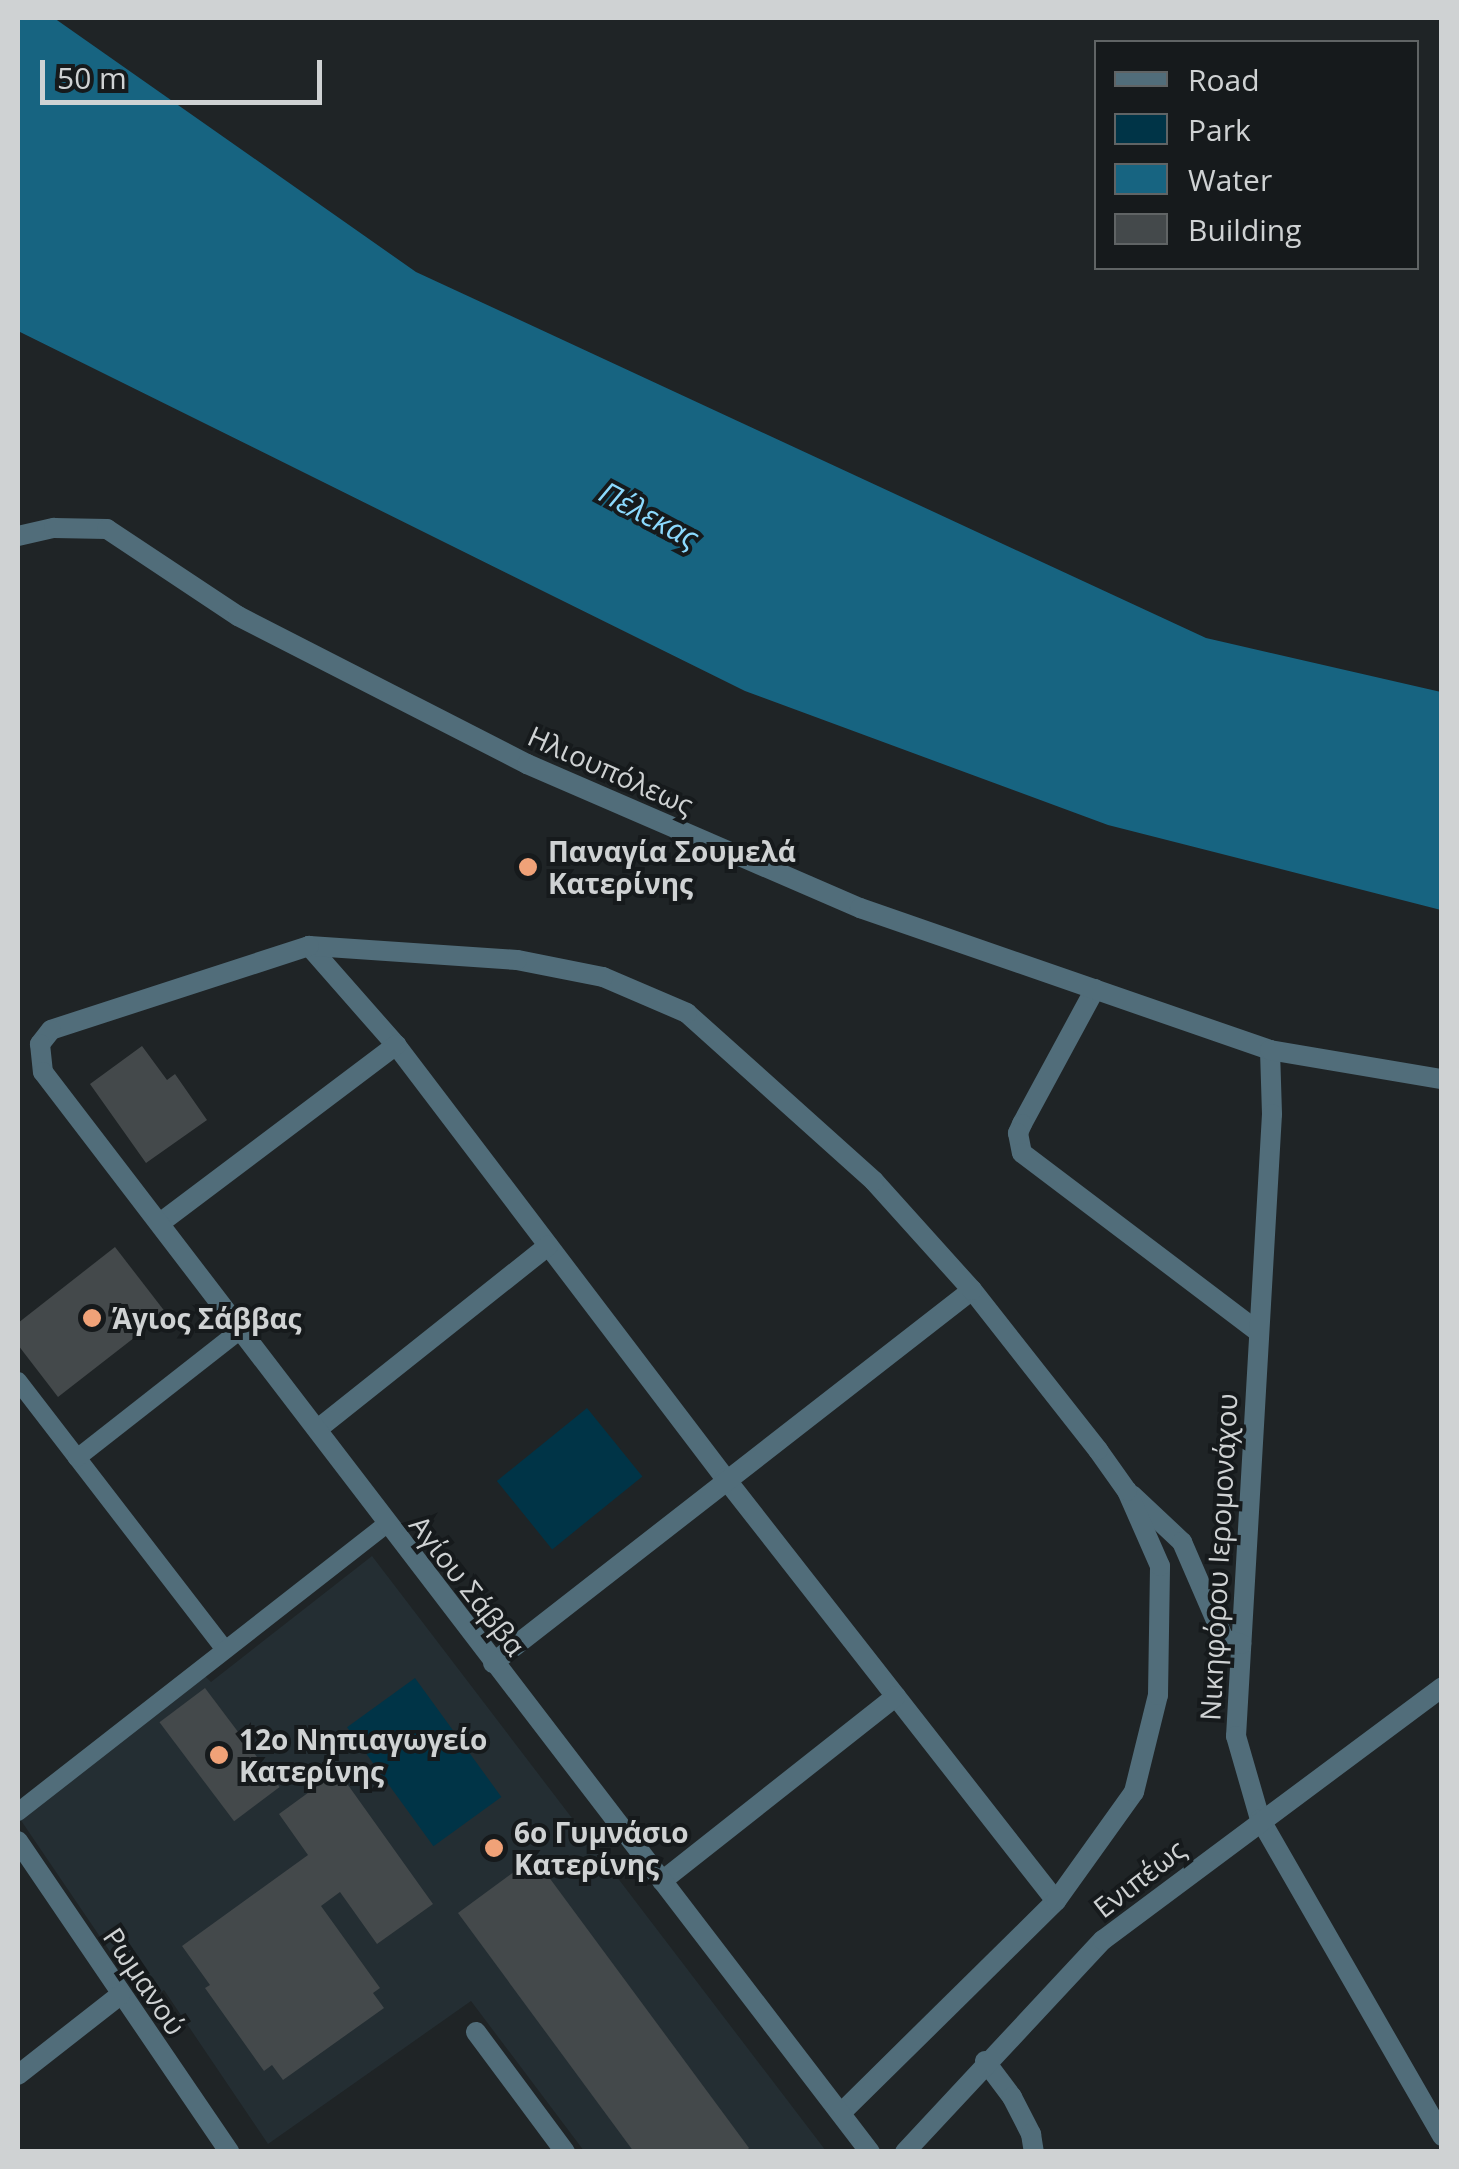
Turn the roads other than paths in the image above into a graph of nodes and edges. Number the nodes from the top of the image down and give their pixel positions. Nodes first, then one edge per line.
1 (18, 536) edge
2 (309, 946) junction
3 (1096, 989) junction
4 (396, 1045) junction
5 (1270, 1050) junction
6 (1442, 1079) edge
7 (160, 1223) junction
8 (548, 1246) junction
9 (972, 1290) junction
10 (243, 1328) junction
11 (1259, 1332) junction
12 (18, 1381) edge
13 (319, 1428) junction
14 (77, 1458) junction
15 (725, 1478) junction
16 (1127, 1490) junction
17 (387, 1524) junction
18 (1241, 1644) junction
19 (225, 1650) junction
20 (494, 1663) junction
21 (1442, 1687) edge
22 (896, 1696) junction
23 (18, 1812) edge
24 (1260, 1819) junction
25 (18, 1841) edge
26 (662, 1881) junction
27 (1056, 1900) junction
28 (120, 1995) junction
29 (476, 2032) dead end
30 (985, 2061) junction
31 (18, 2075) edge
32 (841, 2114) junction
33 (1441, 2133) edge
34 (229, 2152) edge
35 (565, 2152) edge
36 (870, 2152) edge
37 (904, 2152) edge
38 (1034, 2152) edge

1 - 3 street, Ηλιουπόλεως
2 - 4 street
2 - 7 street, Αγίου Σάββα
2 - 9 street
3 - 5 street, Ηλιουπόλεως
3 - 11 street
4 - 7 street
4 - 8 street
5 - 6 street, Ηλιουπόλεως
5 - 11 street, Νικηφόρου Ιερομονάχου
7 - 10 street, Αγίου Σάββα
8 - 13 street
8 - 15 street
9 - 15 street
9 - 16 street
10 - 13 street, Αγίου Σάββα
10 - 14 lane
11 - 18 street, Νικηφόρου Ιερομονάχου
12 - 14 lane
13 - 17 street, Αγίου Σάββα
14 - 19 lane
15 - 20 street
15 - 22 street
16 - 18 street
16 - 27 street
17 - 19 lane
17 - 20 street, Αγίου Σάββα
18 - 24 street, Νικηφόρου Ιερομονάχου
19 - 23 lane
20 - 26 street, Αγίου Σάββα
21 - 24 street, Ενιπέως
22 - 26 street
22 - 27 street
24 - 30 street, Ενιπέως
24 - 33 street, Νικηφόρου Ιερομονάχου
25 - 28 street, Ρωμανού
26 - 32 street, Αγίου Σάββα
27 - 32 street
28 - 31 street
28 - 34 street, Ρωμανού
29 - 35 street
30 - 37 street, Ενιπέως
30 - 38 street
32 - 36 street, Αγίου Σάββα

